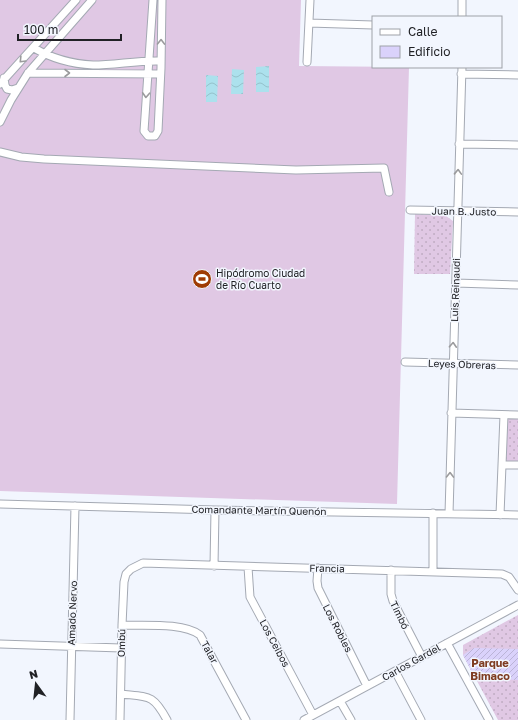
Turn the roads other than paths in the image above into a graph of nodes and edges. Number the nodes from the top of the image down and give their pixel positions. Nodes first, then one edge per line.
1 (76, 0) edge
2 (92, 0) edge
3 (153, 0) edge
4 (162, 0) edge
5 (310, 0) edge
6 (462, 0) edge
7 (462, 16) edge
8 (309, 23) junction
9 (372, 25) edge
10 (34, 48) junction
11 (45, 54) junction
12 (148, 61) junction
13 (161, 61) junction
14 (307, 62) dead end
15 (461, 70) edge
16 (28, 73) junction
17 (147, 74) junction
18 (160, 74) junction
19 (518, 75) edge
20 (2, 81) edge
21 (18, 88) junction
22 (0, 122) edge
23 (460, 144) junction
24 (518, 145) edge
25 (0, 152) edge
26 (389, 192) dead end
27 (410, 210) dead end
28 (457, 211) junction
29 (518, 212) edge
30 (456, 283) junction
31 (518, 285) edge
32 (405, 362) dead end
33 (452, 363) junction
34 (518, 365) edge
35 (451, 413) junction
36 (504, 415) junction
37 (518, 415) edge
38 (502, 465) junction
39 (518, 465) edge
40 (0, 504) edge
41 (75, 506) junction
42 (215, 510) junction
43 (433, 513) junction
44 (449, 514) junction
45 (500, 515) junction
46 (518, 515) edge
47 (214, 566) junction
48 (248, 567) junction
49 (318, 568) junction
50 (131, 569) joint
51 (391, 570) junction
52 (433, 572) junction
53 (518, 590) edge
54 (518, 605) edge
55 (122, 625) junction
56 (447, 643) junction
57 (0, 644) edge
58 (71, 646) junction
59 (121, 648) junction
60 (422, 657) junction
61 (394, 671) junction
62 (368, 686) junction
63 (121, 694) junction
64 (340, 701) junction
65 (313, 715) junction
66 (70, 720) edge
67 (120, 720) edge
68 (167, 720) edge
69 (246, 720) edge
70 (304, 720) edge
71 (351, 720) edge
72 (420, 720) edge
73 (489, 720) edge

1 - 10 street
2 - 11 street
3 - 12 street
13 -> 4 street
5 - 8 street
6 - 7 street
8 - 9 street
8 - 14 street
10 - 11 street
10 -> 20 street
11 - 12 street
11 - 16 street
12 - 13 street
12 - 17 street
13 - 18 street
15 - 19 street
15 - 23 street, Luis Reinaudi
16 -> 17 street
16 - 21 street
17 - 18 street
17 -> 18 street
20 - 21 street
21 - 22 street
23 - 24 street
28 -> 23 street, Luis Reinaudi
25 - 26 street
27 - 28 street, Juan B. Justo
28 - 29 street, Juan B. Justo
28 - 30 street, Luis Reinaudi
30 - 31 street
33 -> 30 street, Luis Reinaudi
32 - 33 street, Leyes Obreras
33 - 34 street, Leyes Obreras
33 - 35 street, Luis Reinaudi
35 - 36 street
44 -> 35 street, Luis Reinaudi
36 - 37 street
36 - 38 street
38 - 39 street
38 - 45 street
40 - 41 street, Comandante Martín Quenón
41 - 42 street, Comandante Martín Quenón
41 - 58 street, Amado Nervo
42 - 43 street, Comandante Martín Quenón
42 - 47 street
43 - 44 street, Comandante Martín Quenón
43 - 52 street
44 - 45 street, Comandante Martín Quenón
45 - 46 street, Comandante Martín Quenón
47 - 48 street, Francia
47 - 50 street, Francia
48 - 49 street, Francia
48 - 65 street, Los Ceibos
49 - 51 street, Francia
49 - 62 street, Los Robles
50 - 55 street, Ombú
51 - 52 street, Francia
51 - 60 street, Timbó
52 - 53 street, Francia
54 - 56 street, Carlos Gardel
55 - 59 street, Ombú
55 - 69 street, Talar
56 - 60 street, Carlos Gardel
56 - 73 street
57 - 58 street
58 - 59 street
58 - 66 street, Amado Nervo
59 - 63 street, Ombú
60 - 61 street, Carlos Gardel
61 - 62 street, Carlos Gardel
61 - 72 street
62 - 64 street, Carlos Gardel
63 - 67 street, Ombú
63 - 68 street
64 - 65 street, Carlos Gardel
64 - 71 street
65 - 70 street, Carlos Gardel

